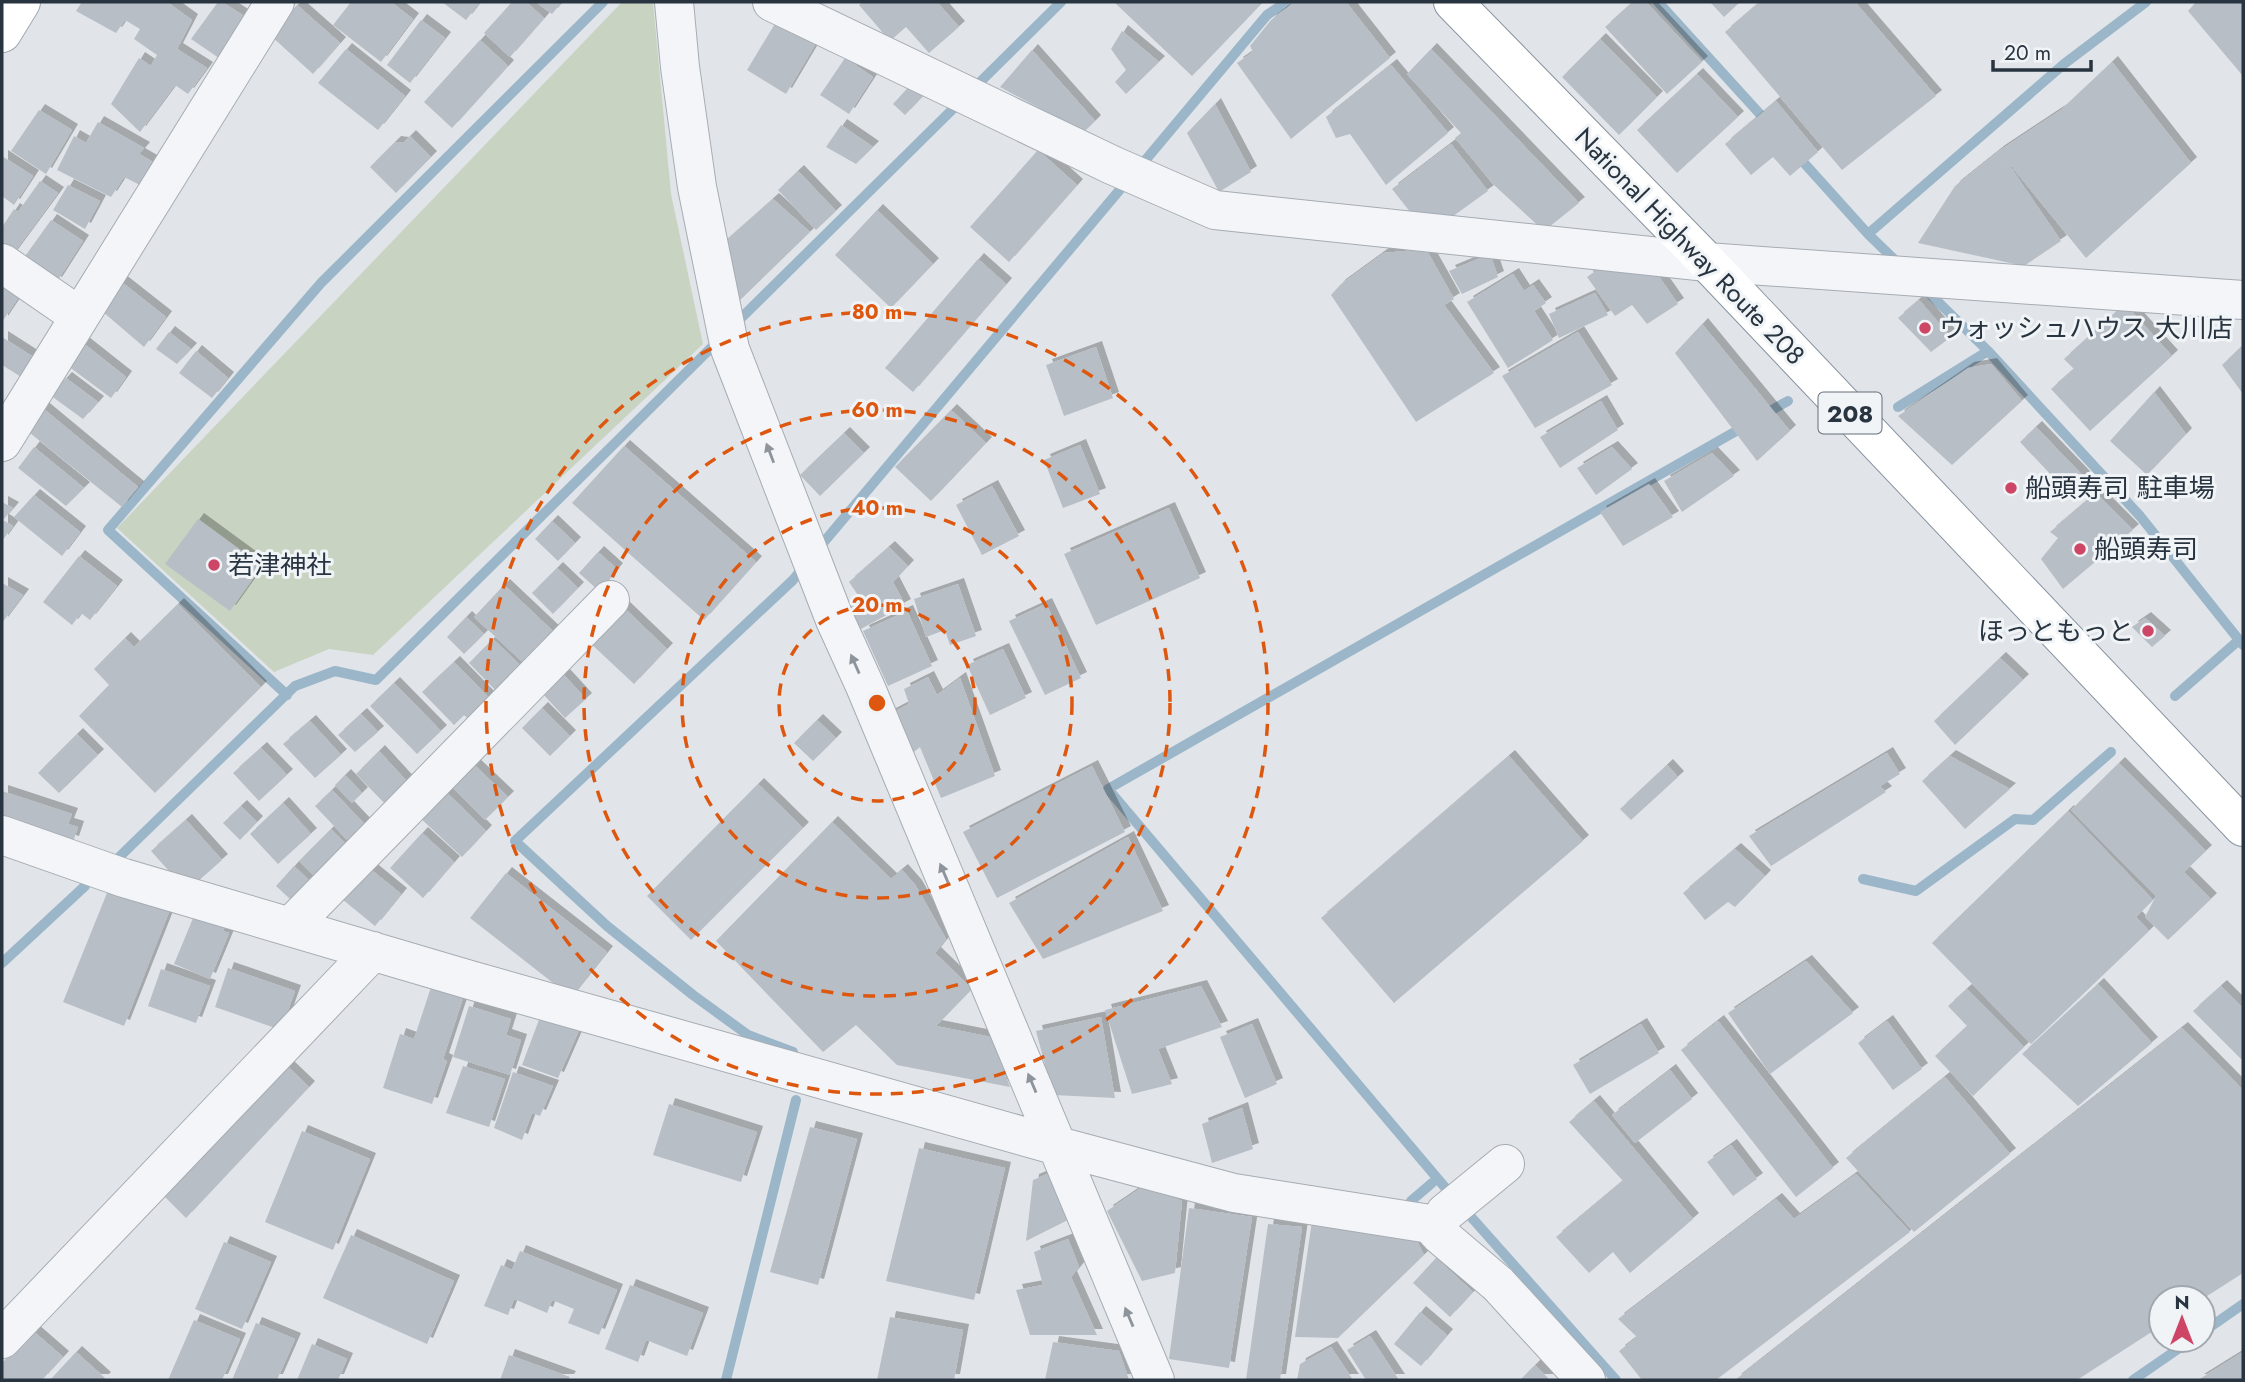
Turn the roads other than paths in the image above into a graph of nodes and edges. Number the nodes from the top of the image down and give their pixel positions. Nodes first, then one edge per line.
1 (21, 2) edge
2 (275, 2) edge
3 (674, 2) edge
4 (772, 2) edge
5 (1453, 2) edge
6 (2, 33) edge
7 (1707, 262) junction
8 (2, 263) edge
9 (2243, 300) edge
10 (79, 316) junction
11 (2, 442) edge
12 (610, 600) dead end
13 (2243, 827) edge
14 (2, 835) edge
15 (290, 927) junction
16 (373, 951) junction
17 (1058, 1146) junction
18 (1505, 1164) dead end
19 (1458, 1203) dead end
20 (2, 1339) edge
21 (1155, 1380) edge
22 (1586, 1380) edge

1 - 6 main road
2 - 10 street
17 -> 3 street
4 - 7 street
5 - 7 main road, National Highway Route 208 / 208
7 - 9 street
7 - 13 main road, National Highway Route 208 / 208
8 - 10 street
10 - 11 street
12 - 15 street
14 - 15 street
15 - 16 street
16 - 17 street
16 - 20 street
21 -> 17 street
17 - 22 street
18 - 19 street

